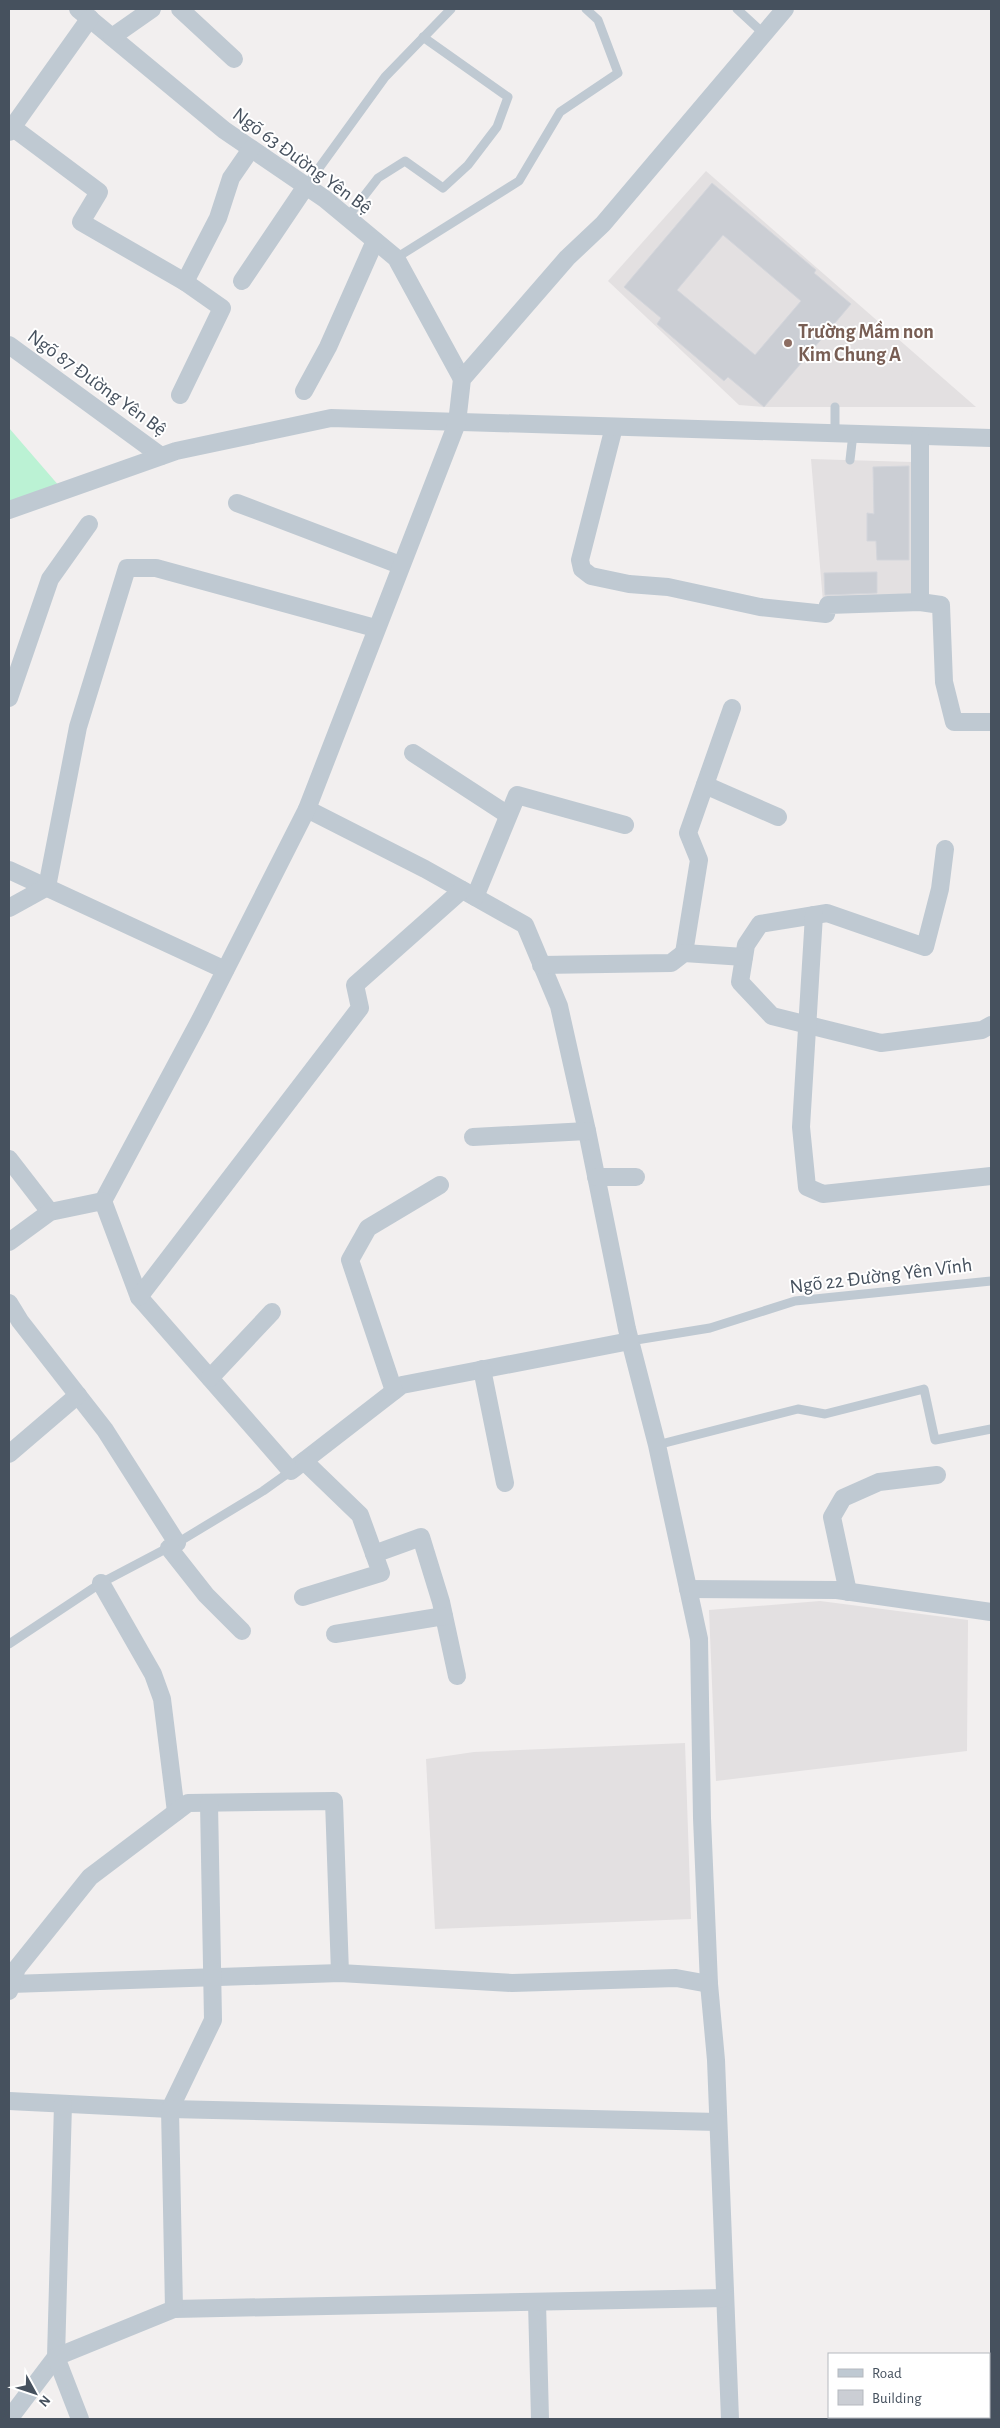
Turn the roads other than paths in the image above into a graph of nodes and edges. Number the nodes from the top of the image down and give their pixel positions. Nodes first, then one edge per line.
1 (152, 9) edge
2 (180, 9) edge
3 (451, 9) edge
4 (586, 9) edge
5 (737, 9) edge
6 (785, 9) edge
7 (84, 14) edge
8 (764, 34) junction
9 (112, 37) junction
10 (423, 37) junction
11 (234, 59) dead end
12 (11, 130) edge
13 (251, 149) junction
14 (306, 186) junction
15 (347, 218) junction
16 (375, 241) junction
17 (396, 258) junction
18 (242, 281) dead end
19 (185, 282) junction
20 (9, 345) edge
21 (462, 379) junction
22 (304, 390) dead end
23 (180, 395) dead end
24 (835, 407) dead end
25 (457, 423) junction
26 (614, 428) junction
27 (835, 434) junction
28 (853, 434) junction
29 (920, 436) junction
30 (991, 438) edge
31 (161, 456) junction
32 (850, 460) dead end
33 (237, 502) dead end
34 (9, 510) edge
35 (88, 524) dead end
36 (400, 565) junction
37 (920, 602) junction
38 (375, 628) junction
39 (9, 698) edge
40 (732, 708) dead end
41 (991, 722) edge
42 (413, 752) dead end
43 (705, 785) junction
44 (307, 809) junction
45 (508, 815) junction
46 (778, 817) dead end
47 (625, 826) dead end
48 (944, 849) dead end
49 (9, 870) edge
50 (47, 887) junction
51 (468, 894) junction
52 (9, 908) edge
53 (814, 915) junction
54 (684, 953) junction
55 (744, 957) junction
56 (541, 965) junction
57 (225, 970) junction
58 (806, 1024) junction
59 (991, 1025) edge
60 (587, 1131) junction
61 (472, 1137) dead end
62 (9, 1159) edge
63 (636, 1176) dead end
64 (991, 1176) edge
65 (596, 1177) junction
66 (440, 1185) dead end
67 (102, 1201) junction
68 (50, 1212) junction
69 (9, 1242) edge
70 (991, 1281) edge
71 (139, 1297) junction
72 (9, 1303) edge
73 (272, 1312) dead end
74 (630, 1341) junction
75 (482, 1369) junction
76 (210, 1378) junction
77 (394, 1391) junction
78 (78, 1395) junction
79 (991, 1429) edge
80 (658, 1445) junction
81 (9, 1454) edge
82 (297, 1466) junction
83 (937, 1475) dead end
84 (505, 1484) dead end
85 (173, 1545) junction
86 (374, 1554) junction
87 (101, 1583) junction
88 (688, 1589) junction
89 (848, 1592) junction
90 (303, 1597) dead end
91 (991, 1612) edge
92 (444, 1616) junction
93 (242, 1631) dead end
94 (335, 1634) dead end
95 (9, 1644) edge
96 (457, 1676) dead end
97 (208, 1803) junction
98 (176, 1812) junction
99 (17, 1956) edge
100 (340, 1973) junction
101 (212, 1977) junction
102 (709, 1984) junction
103 (10, 1987) edge
104 (9, 2101) edge
105 (63, 2104) junction
106 (170, 2109) junction
107 (718, 2122) junction
108 (725, 2298) junction
109 (537, 2302) junction
110 (174, 2309) junction
111 (56, 2357) junction
112 (9, 2419) edge
113 (80, 2419) edge
114 (540, 2419) edge
115 (730, 2419) edge

1 - 9 street
2 - 11 street
3 - 10 lane
4 - 17 lane
5 - 8 lane
6 - 8 street
7 - 9 street, Ngõ 63 Đường Yên Bệ
7 - 12 street
8 - 21 street
9 - 13 street, Ngõ 63 Đường Yên Bệ
10 - 14 lane
10 - 15 lane
12 - 19 street
13 - 14 street, Ngõ 63 Đường Yên Bệ
13 - 19 street
14 - 15 street, Ngõ 63 Đường Yên Bệ
14 - 18 street
15 - 16 street, Ngõ 63 Đường Yên Bệ
16 - 17 street, Ngõ 63 Đường Yên Bệ
16 - 22 street
17 - 21 street, Ngõ 63 Đường Yên Bệ
19 - 23 street
20 - 31 street, Ngõ 87 Đường Yên Bệ
21 - 25 street
24 - 27 lane
25 - 26 street
25 - 31 street
25 - 36 street
26 - 27 street
26 - 37 street
27 - 28 street
28 - 29 street
28 - 32 lane
29 - 30 street
29 - 37 street
31 - 34 street
33 - 36 street
35 - 39 street
36 - 38 street
37 - 41 street
38 - 44 street
38 - 50 street
40 - 43 street
42 - 45 street
43 - 46 street
43 - 54 street
44 - 51 street
44 - 57 street
45 - 47 street
45 - 51 street
48 - 53 street
49 - 50 street
50 - 52 street
50 - 57 street
51 - 56 street
51 - 71 street
53 - 55 street
53 - 58 street
54 - 55 street
54 - 56 street
55 - 58 street
56 - 60 street
57 - 67 street
58 - 59 street
58 - 64 street
60 - 61 street
60 - 65 street
62 - 68 street
63 - 65 street
65 - 74 street
66 - 77 street
67 - 68 street
67 - 71 street
68 - 69 street
70 - 74 lane, Ngõ 22 Đường Yên Vĩnh
71 - 76 street
72 - 78 street
73 - 76 street
74 - 75 street
74 - 80 street
75 - 77 street
75 - 84 street
76 - 82 street
77 - 82 street
78 - 81 street
78 - 85 street
79 - 80 lane
80 - 88 street
82 - 85 lane
82 - 86 street
83 - 89 street
85 - 87 lane
85 - 93 street
86 - 90 street
86 - 92 street
87 - 95 lane
87 - 98 street
88 - 89 street
88 - 102 street
89 - 91 street
92 - 94 street
92 - 96 street
97 - 98 street
97 - 100 street
97 - 101 street
98 - 99 street
99 - 103 street
100 - 101 street
100 - 102 street
101 - 103 street
101 - 106 street
102 - 107 street
104 - 105 street
105 - 106 street
105 - 111 street
106 - 107 street
106 - 110 street
107 - 108 street
108 - 109 street
108 - 115 street
109 - 110 street
109 - 114 street
110 - 111 street
111 - 112 street
111 - 113 street

